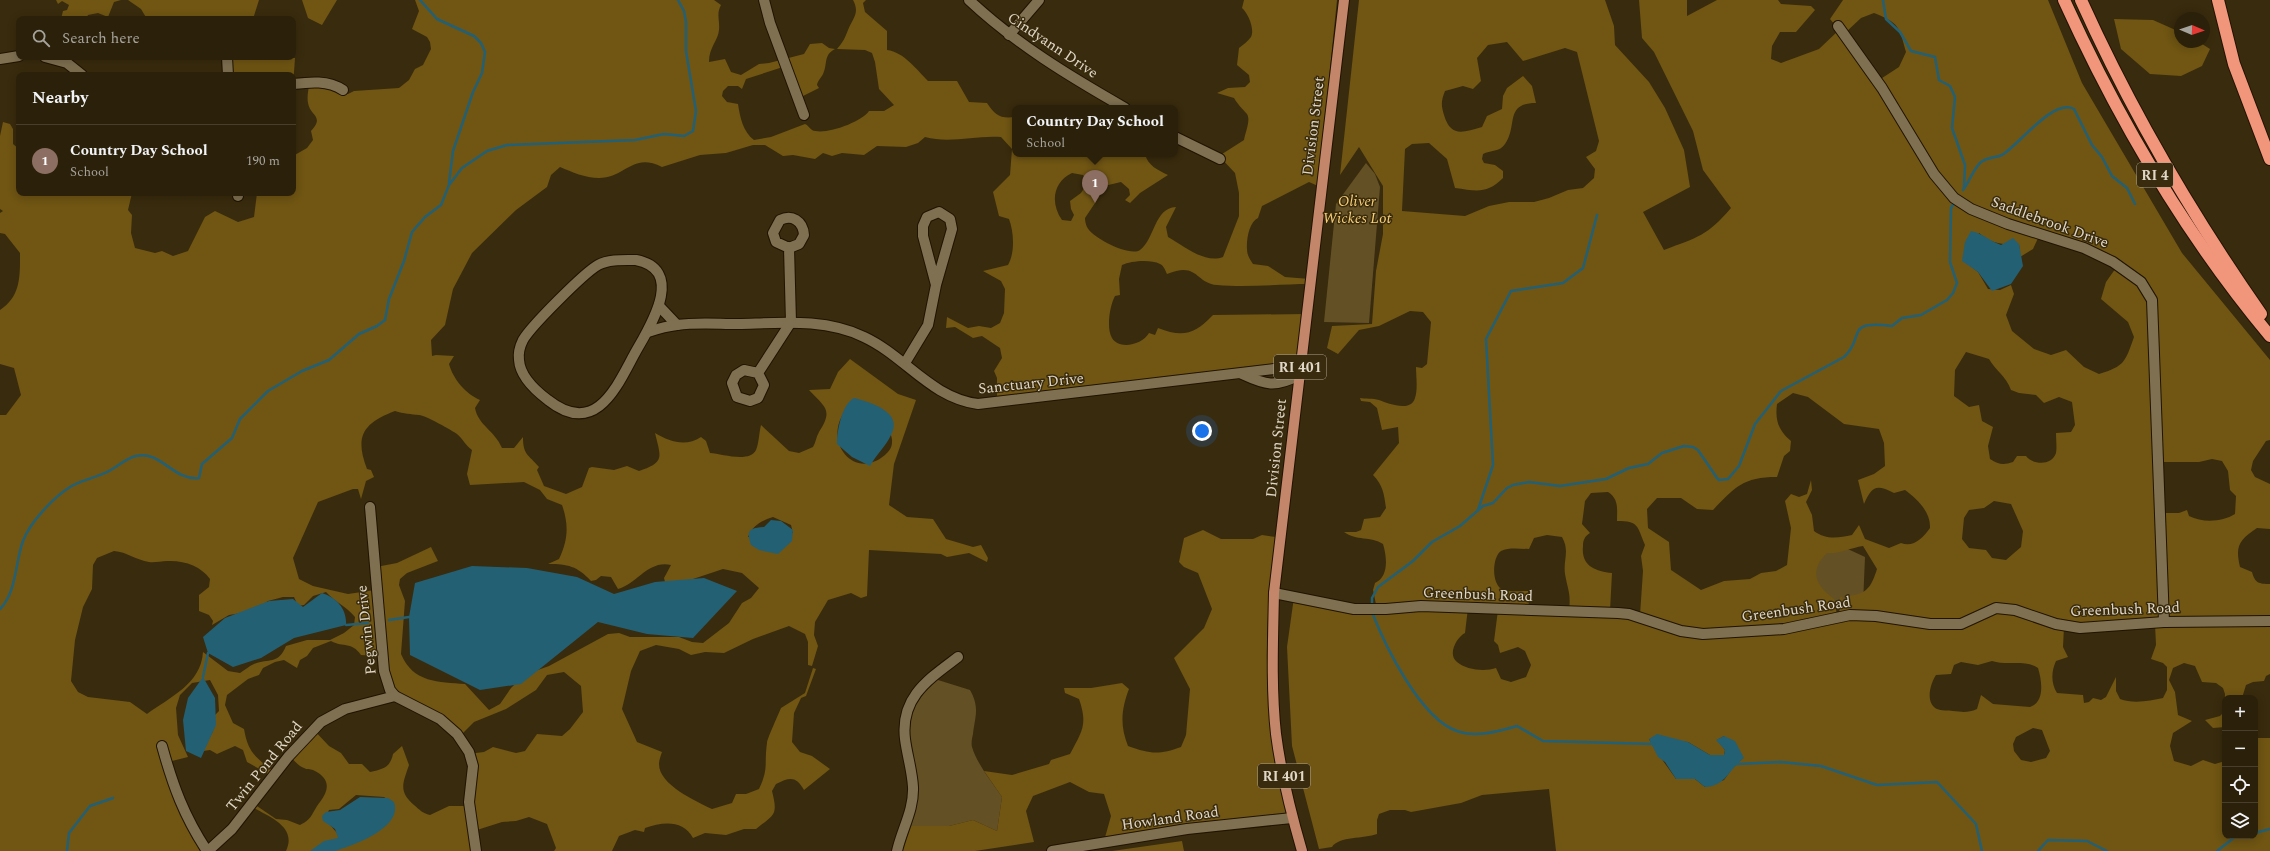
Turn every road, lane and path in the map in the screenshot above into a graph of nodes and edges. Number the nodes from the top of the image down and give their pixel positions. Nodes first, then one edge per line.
1 (764, 0) edge
2 (969, 0) edge
3 (1039, 0) edge
4 (1344, 0) edge
5 (2064, 0) edge
6 (2081, 0) edge
7 (2218, 0) edge
8 (1838, 26) dead end
9 (1009, 35) junction
10 (16, 56) edge
11 (0, 58) edge
12 (54, 60) edge
13 (228, 60) edge
14 (78, 72) edge
15 (228, 72) edge
16 (296, 84) edge
17 (343, 90) dead end
18 (1120, 105) edge
19 (804, 115) dead end
20 (1178, 138) edge
21 (1220, 159) dead end
22 (2270, 159) edge
23 (789, 248) dead end
24 (936, 285) junction
25 (659, 306) junction
26 (791, 322) junction
27 (677, 325) junction
28 (2270, 326) edge
29 (648, 332) junction
30 (2270, 336) edge
31 (906, 364) junction
32 (758, 373) dead end
33 (1299, 375) junction
34 (370, 507) dead end
35 (1274, 594) junction
36 (2270, 621) edge
37 (2164, 622) junction
38 (958, 657) dead end
39 (395, 696) junction
40 (162, 746) dead end
41 (1292, 818) junction
42 (208, 851) edge
43 (476, 851) edge
44 (897, 851) edge
45 (1052, 851) edge
46 (1302, 851) edge

1 - 19 street
2 - 9 street, Cindyann Drive
3 - 9 street
4 - 33 main road, Division Street / RI 401
5 - 30 highway, RI 4
6 - 28 highway
7 - 22 highway
8 - 37 street, Saddlebrook Drive
9 - 18 street, Cindyann Drive
10 - 11 street
12 - 14 street
13 - 15 street
16 - 17 street
20 - 21 street
23 - 26 street
24 - 24 street
24 - 31 street
25 - 27 street
25 - 29 street
25 - 29 street
26 - 27 street, Sanctuary Drive
26 - 31 street, Sanctuary Drive
26 - 32 street
27 - 29 street, Sanctuary Drive
31 - 33 street, Sanctuary Drive
33 - 35 main road, Division Street / RI 401
34 - 39 street, Pegwin Drive
35 - 37 street, Greenbush Road
35 - 41 main road, Division Street / RI 401
36 - 37 street, Greenbush Road
38 - 44 street
39 - 42 street, Twin Pond Road
39 - 43 street
40 - 42 street
41 - 45 street, Howland Road
41 - 46 main road, Division Street / RI 401

